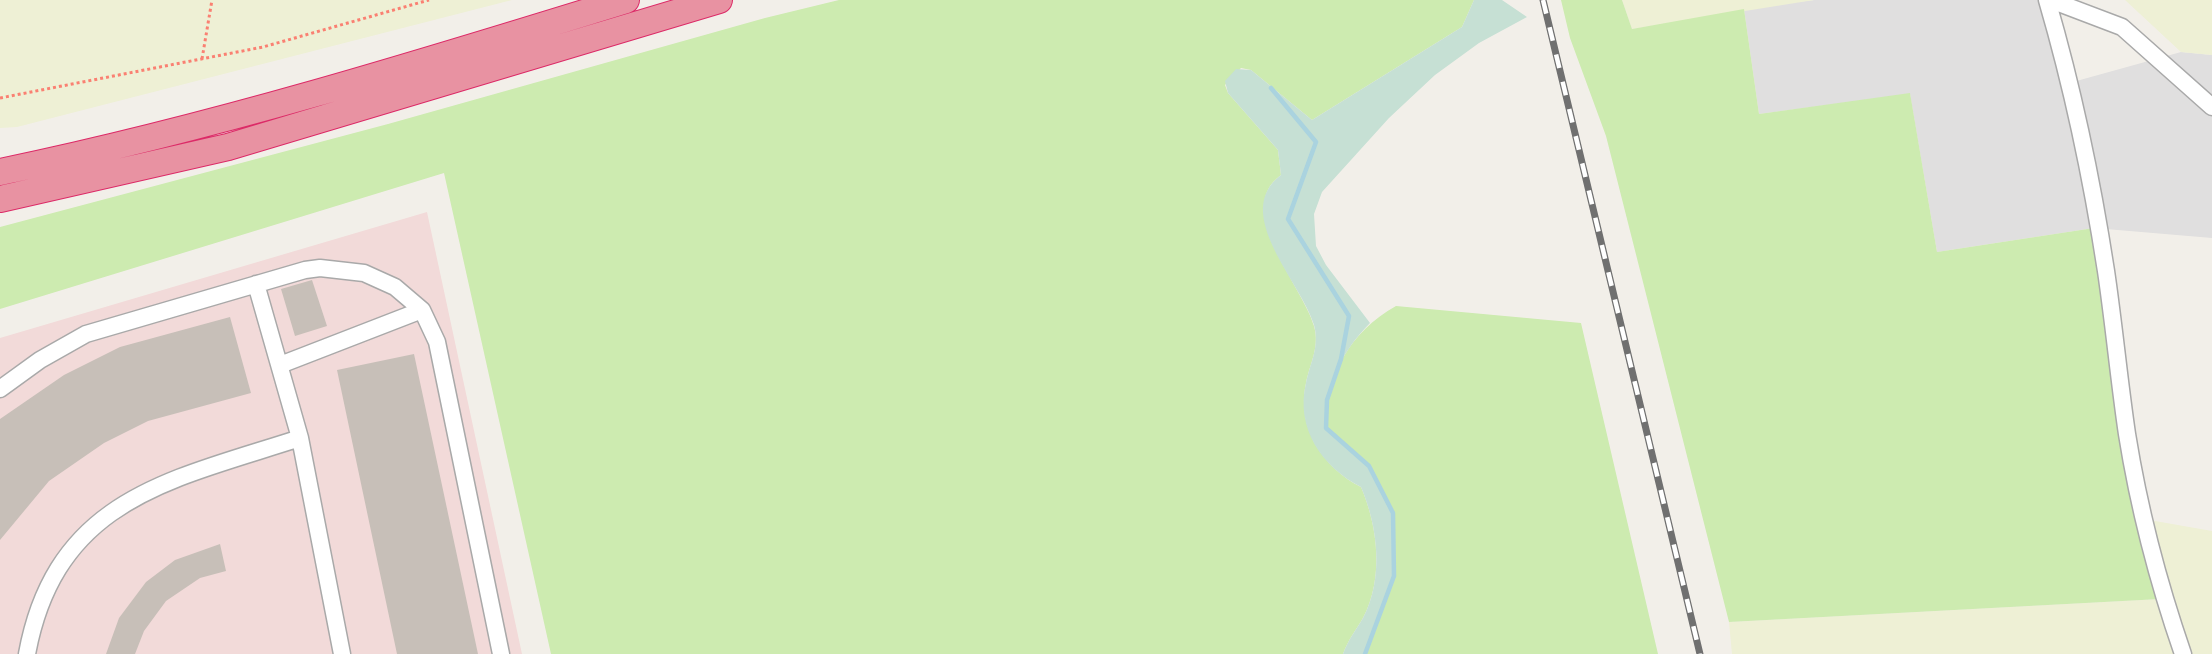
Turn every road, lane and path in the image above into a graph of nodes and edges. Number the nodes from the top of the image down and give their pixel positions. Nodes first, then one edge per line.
1 (212, 0) edge
2 (429, 0) edge
3 (626, 0) edge
4 (719, 0) edge
5 (2049, 0) edge
6 (202, 58) junction
7 (0, 98) edge
8 (2212, 107) edge
9 (0, 172) edge
10 (0, 199) edge
11 (256, 284) junction
12 (422, 310) junction
13 (280, 365) junction
14 (0, 389) edge
15 (300, 438) junction
16 (27, 654) edge
17 (342, 654) edge
18 (501, 654) edge
19 (2183, 654) edge

1 - 6 path
2 - 6 path
3 - 9 highway
4 - 10 highway
5 - 8 street
5 - 19 street
6 - 7 path
11 - 12 street
11 - 13 street
11 - 14 street
12 - 13 street
12 - 18 street
13 - 15 street
15 - 16 street
15 - 17 street

